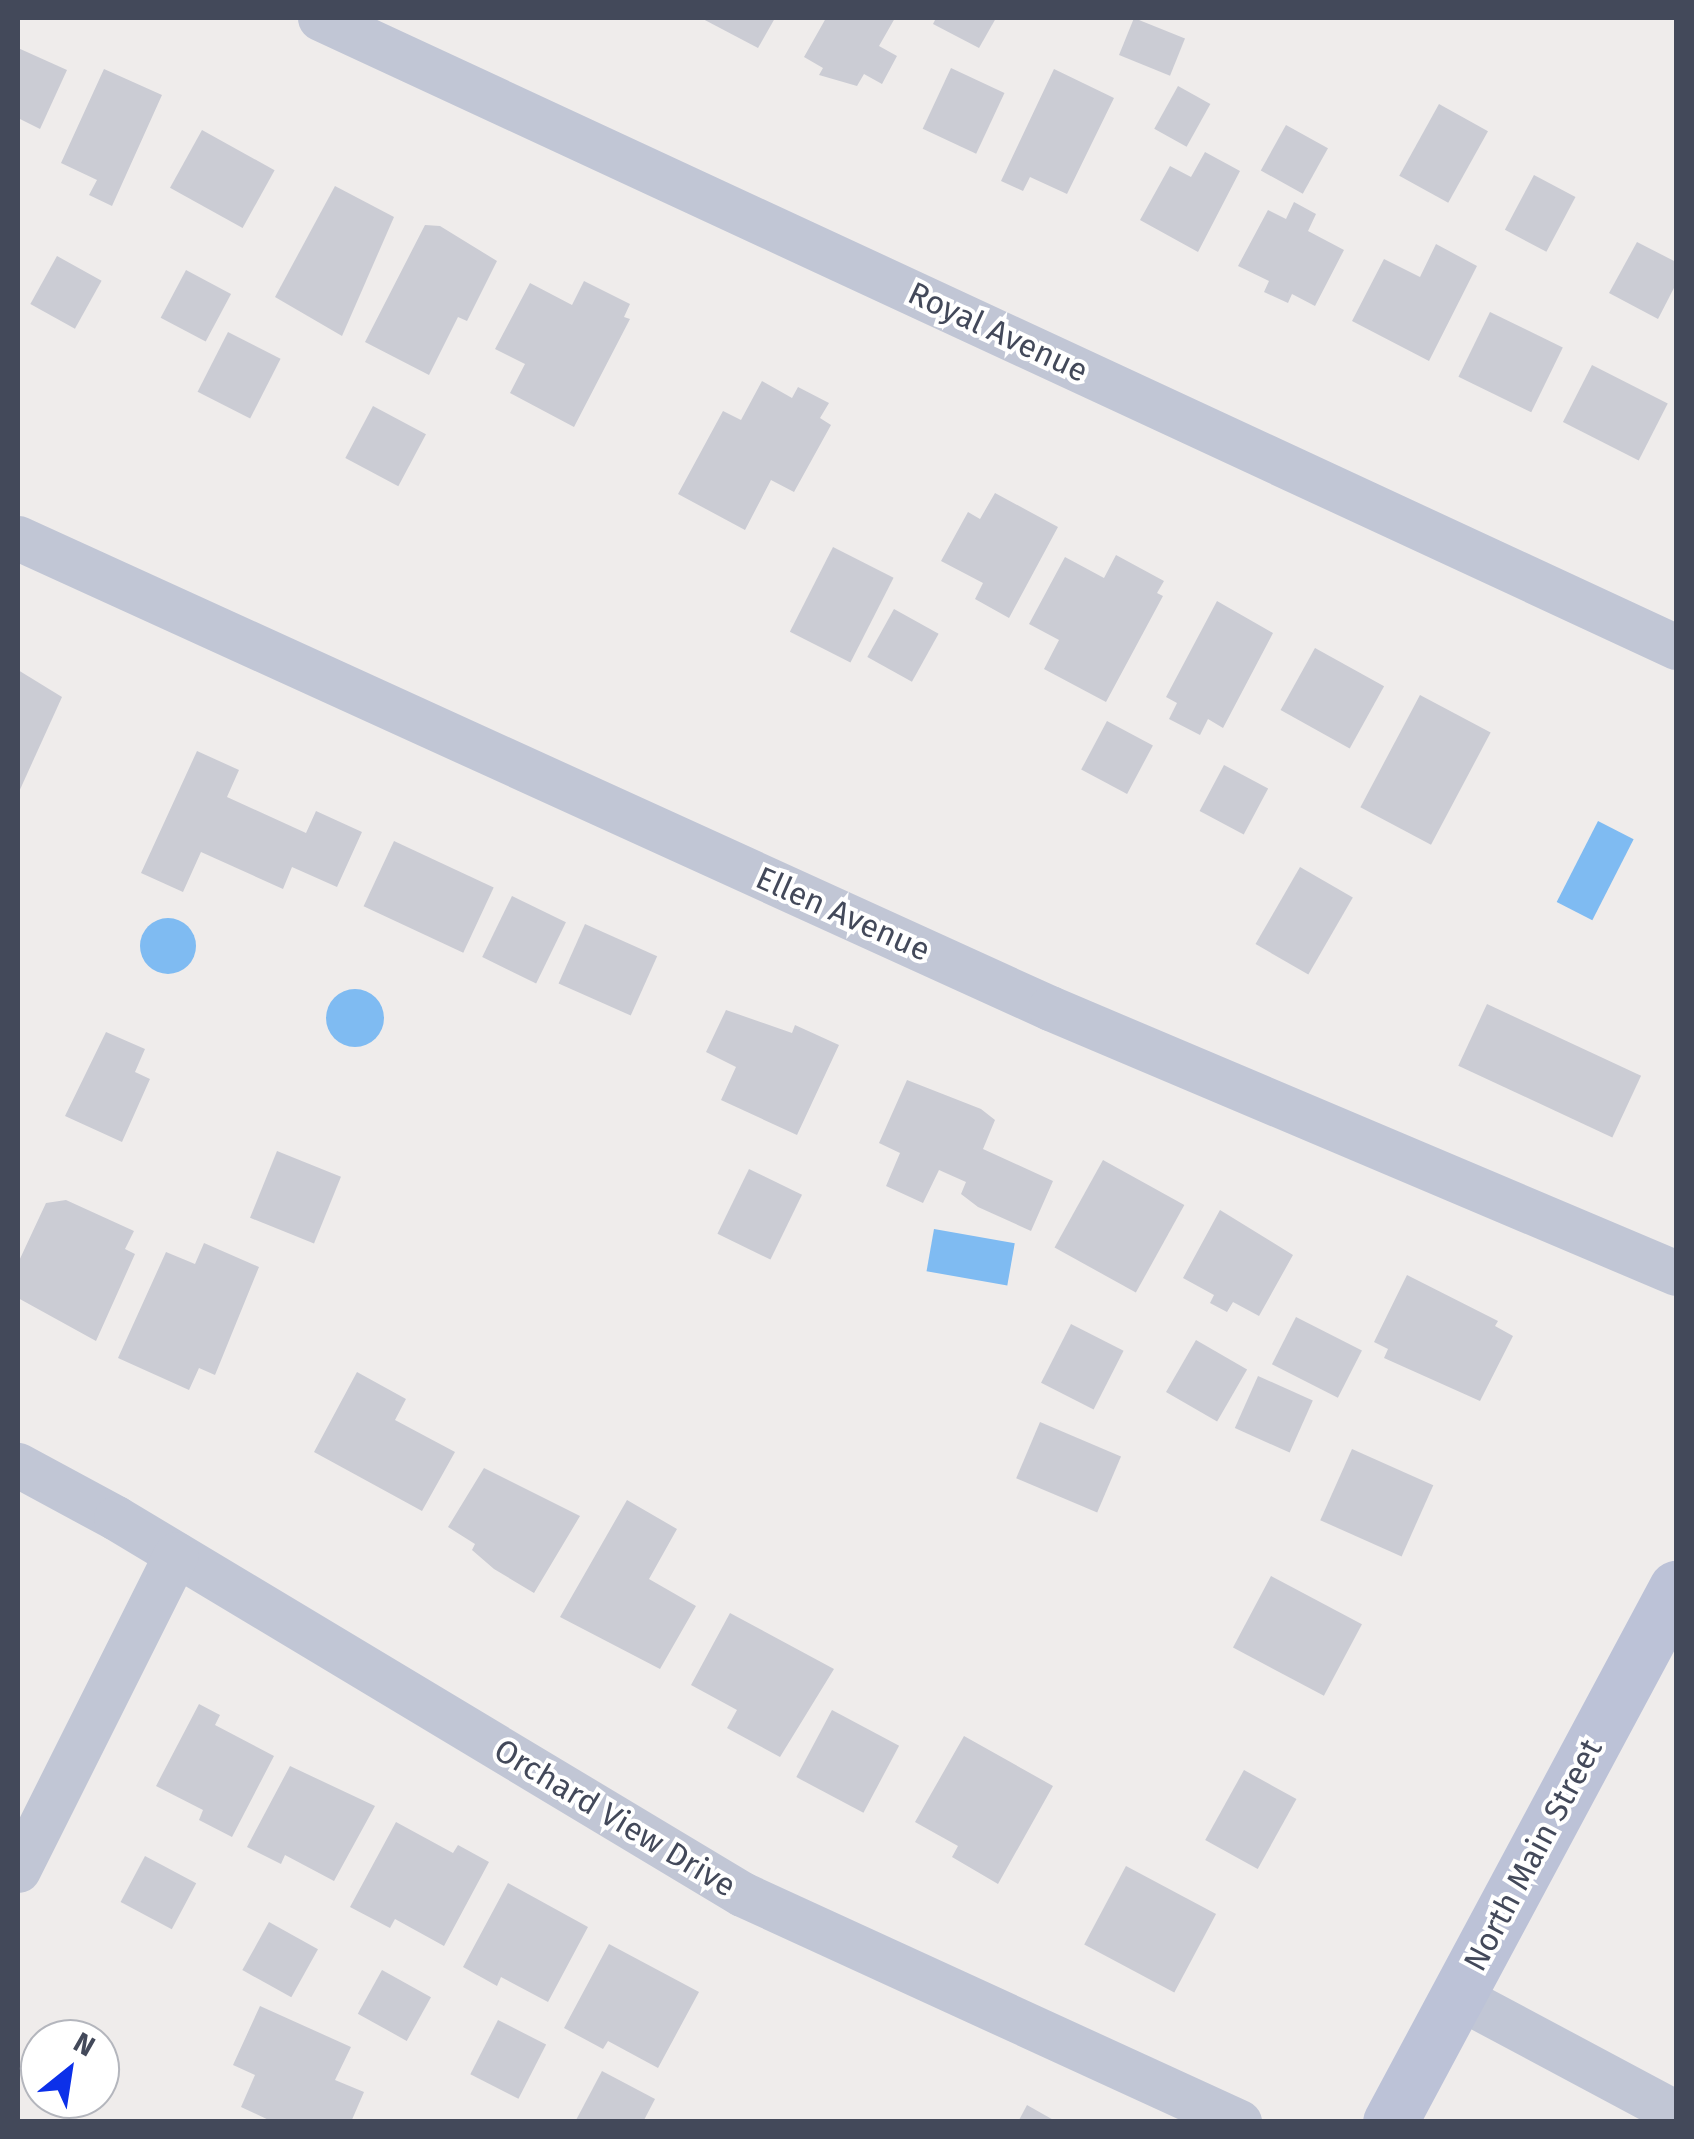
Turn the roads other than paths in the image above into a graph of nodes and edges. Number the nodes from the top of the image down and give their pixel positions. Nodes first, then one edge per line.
1 (320, 18) edge
2 (18, 538) edge
3 (1676, 647) edge
4 (1676, 1273) edge
5 (18, 1466) edge
6 (176, 1554) junction
7 (1676, 1588) edge
8 (18, 1870) edge
9 (1457, 1996) junction
10 (1676, 2113) edge
11 (1239, 2122) edge
12 (1390, 2122) edge

1 - 3 street, Royal Avenue
2 - 4 street, Ellen Avenue
5 - 6 street, Orchard View Drive
6 - 8 street
6 - 11 street, Orchard View Drive
7 - 9 main road, North Main Street
9 - 10 street
9 - 12 main road, North Main Street

